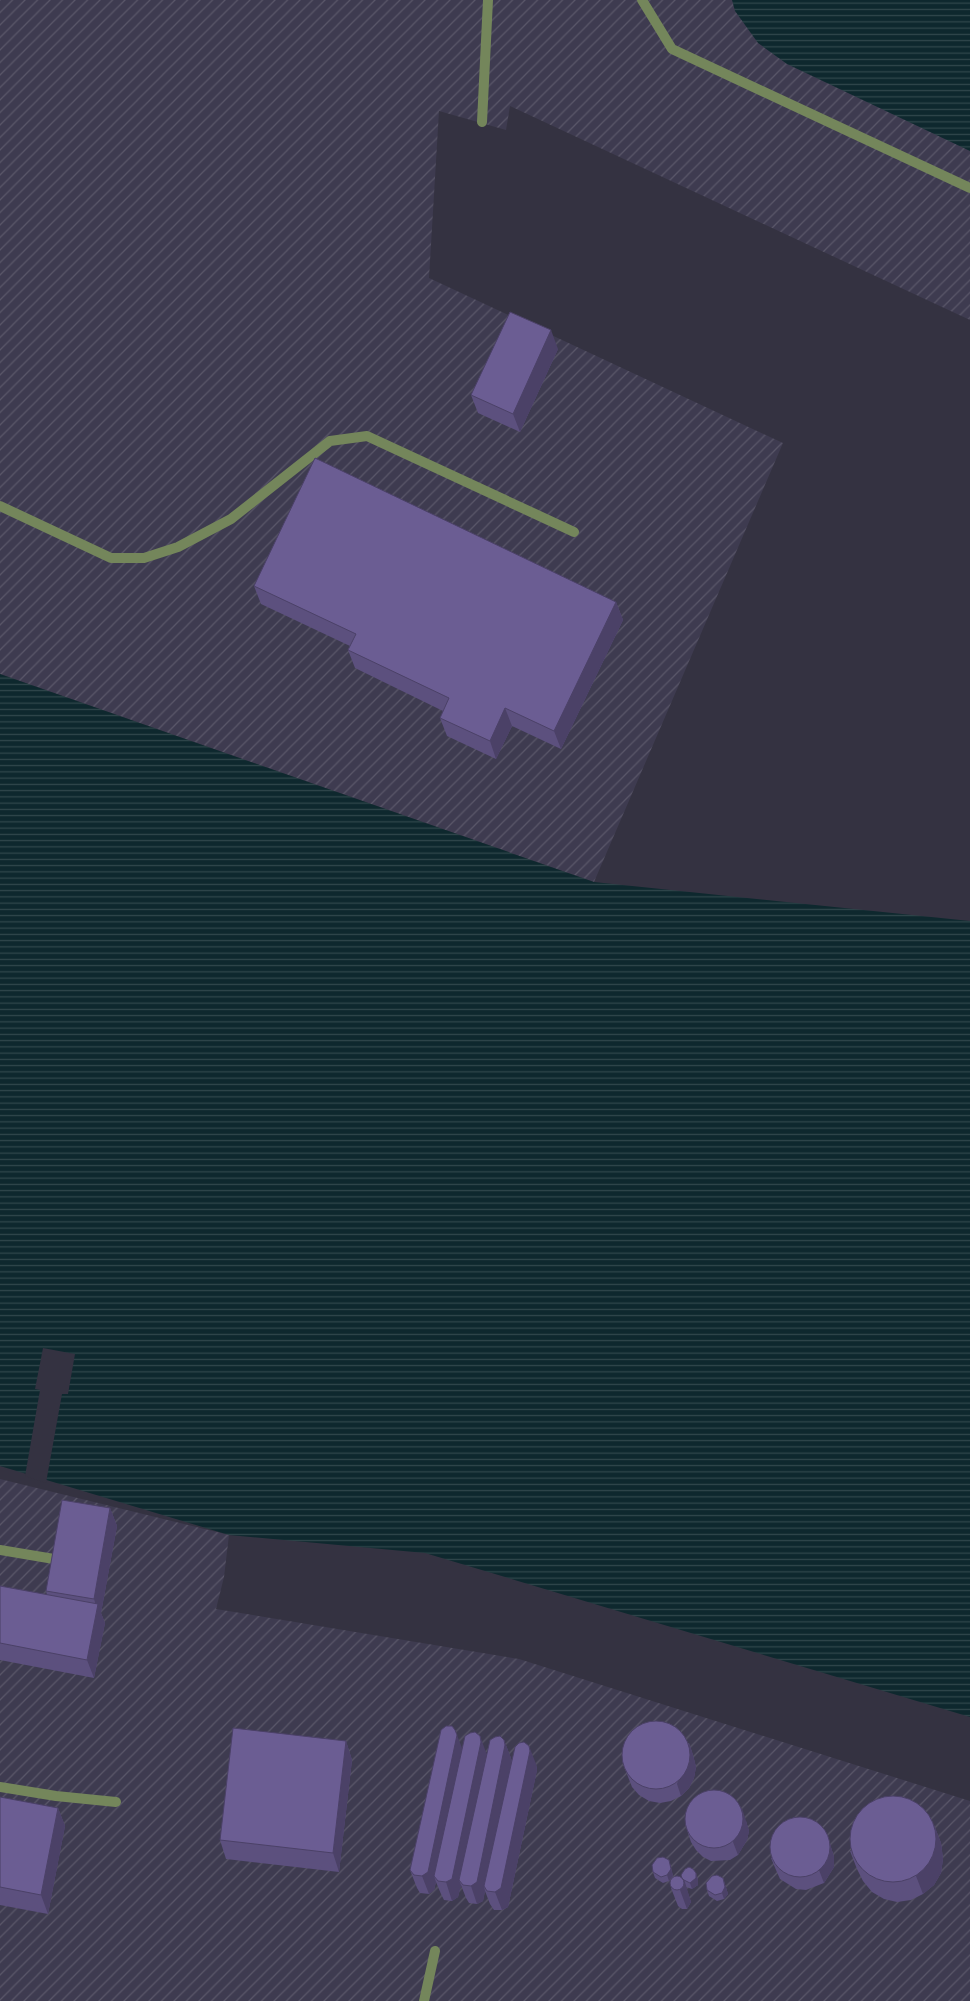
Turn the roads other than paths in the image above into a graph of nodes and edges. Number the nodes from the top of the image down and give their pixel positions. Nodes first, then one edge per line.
1 (488, 0) edge
2 (642, 0) edge
3 (482, 122) dead end
4 (970, 188) edge
5 (0, 506) edge
6 (574, 532) dead end
7 (0, 1550) edge
8 (54, 1558) edge
9 (0, 1787) edge
10 (116, 1802) dead end
11 (435, 1951) dead end
12 (424, 2001) edge

1 - 3 lane
2 - 4 lane
5 - 6 lane
7 - 8 lane
9 - 10 lane
11 - 12 lane

